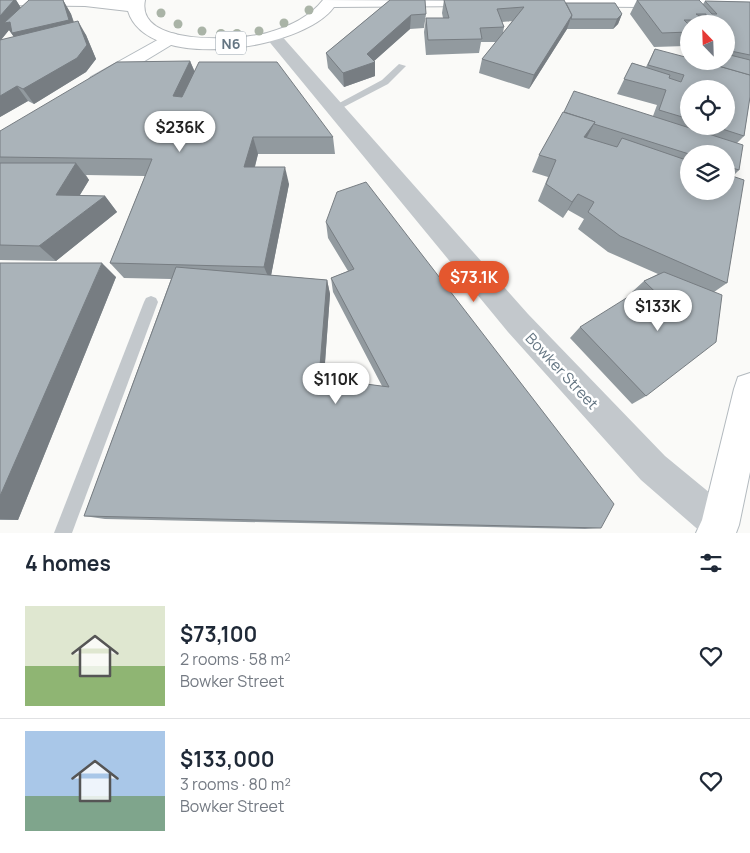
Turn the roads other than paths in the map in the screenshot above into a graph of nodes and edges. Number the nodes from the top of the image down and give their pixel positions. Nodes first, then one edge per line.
1 (0, 0) edge
2 (331, 1) edge
3 (496, 1) edge
4 (515, 1) edge
5 (136, 3) edge
6 (750, 3) edge
7 (273, 36) junction
8 (170, 38) junction
9 (402, 66) dead end
10 (85, 88) edge
11 (335, 108) junction
12 (150, 302) dead end
13 (750, 389) edge
14 (722, 530) edge
15 (63, 533) edge

1 - 5 main road, N6
2 - 3 main road, N6
2 - 7 main road, N6
4 - 6 main road
5 - 8 main road, N6
7 - 8 main road, N6
7 - 11 street, Bowker Street
8 - 10 main road
9 - 11 lane
11 - 14 street, Bowker Street
12 - 15 lane
13 - 14 main road

